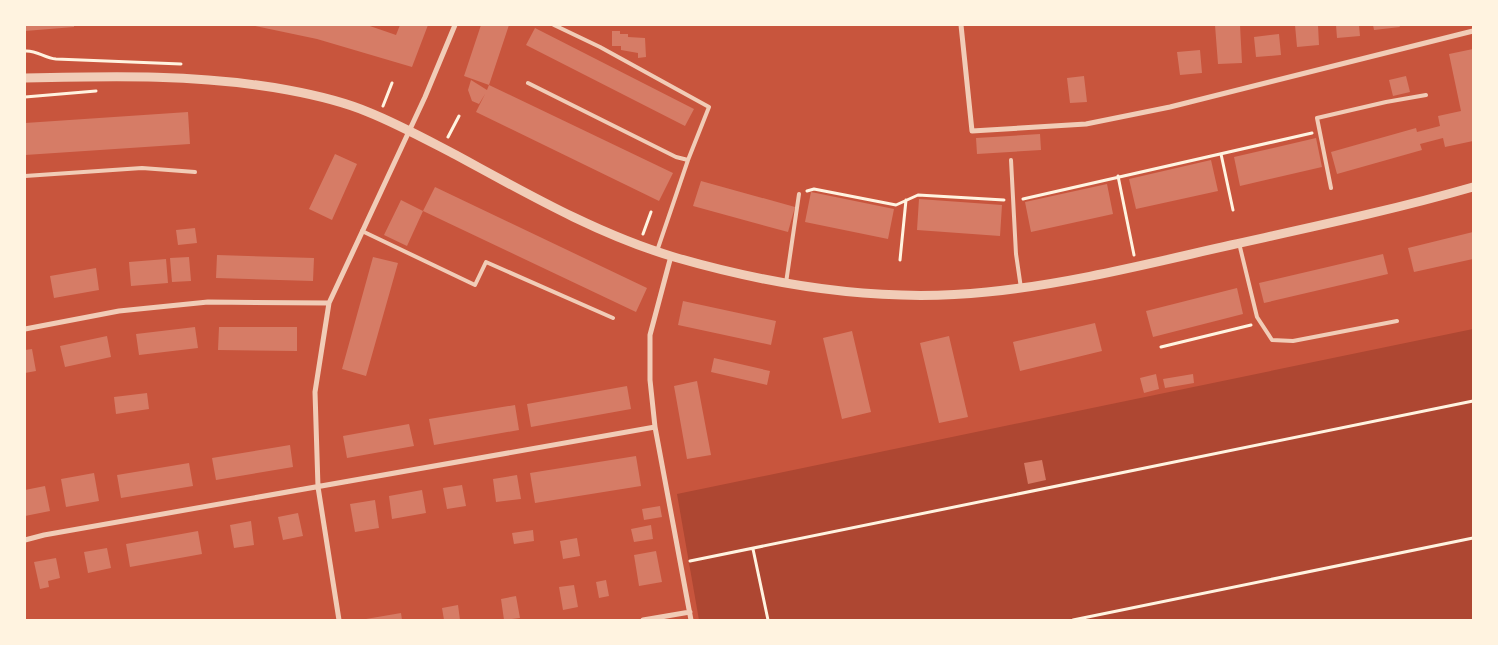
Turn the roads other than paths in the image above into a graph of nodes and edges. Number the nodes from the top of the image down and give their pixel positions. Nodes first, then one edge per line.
1 (455, 25) edge
2 (554, 25) edge
3 (961, 25) edge
4 (1473, 31) edge
5 (25, 78) edge
6 (528, 83) dead end
7 (1426, 95) dead end
8 (408, 130) junction
9 (688, 160) junction
10 (1011, 160) dead end
11 (195, 172) dead end
12 (25, 176) edge
13 (1473, 187) edge
14 (1331, 188) dead end
15 (799, 194) road end
16 (362, 231) junction
17 (1239, 243) junction
18 (657, 251) junction
19 (671, 256) junction
20 (786, 283) junction
21 (1020, 288) junction
22 (329, 303) junction
23 (613, 318) dead end
24 (1397, 321) dead end
25 (25, 329) edge
26 (655, 427) junction
27 (318, 487) junction
28 (25, 540) edge
29 (690, 612) junction
30 (339, 620) edge
31 (643, 620) edge
32 (691, 620) edge

1 - 8 street
2 - 9 lane
3 - 4 street
5 - 8 street
6 - 9 lane
7 - 14 lane
8 - 16 street
8 - 18 street
9 - 18 lane
10 - 21 lane
11 - 12 lane
13 - 17 street
15 - 20 lane
16 - 22 street
16 - 23 lane
17 - 21 street
17 - 24 lane
18 - 19 street
19 - 20 street
19 - 26 street
20 - 21 street
22 - 25 street
22 - 27 street
26 - 27 street
26 - 29 street
27 - 28 street
27 - 30 street
29 - 31 street
29 - 32 street

